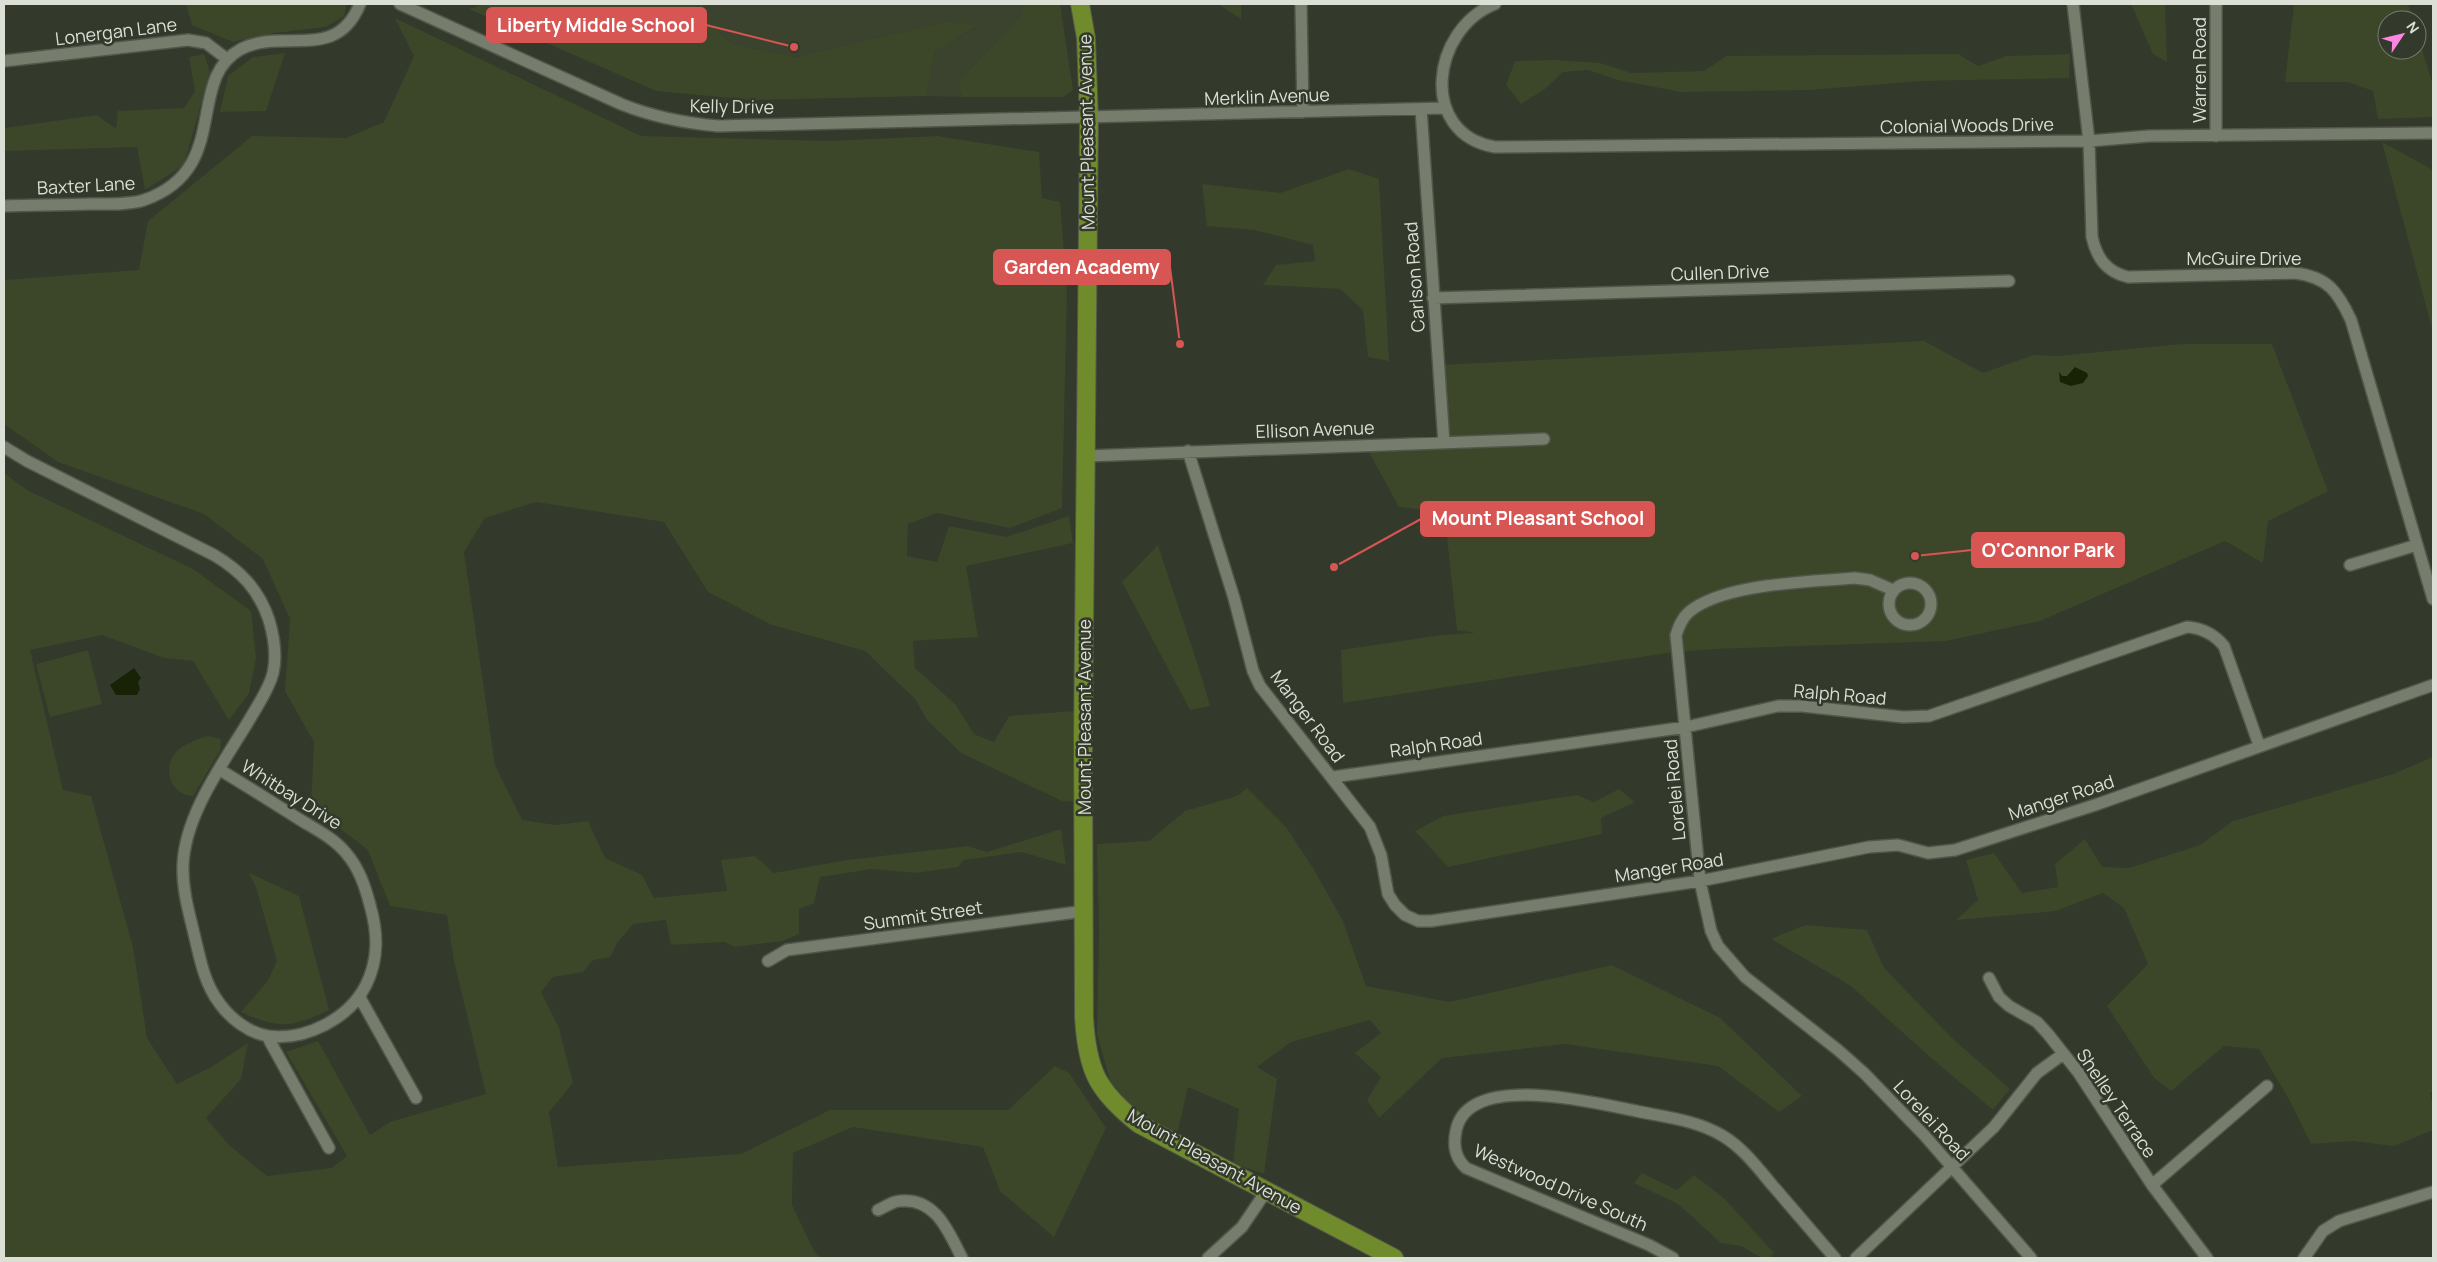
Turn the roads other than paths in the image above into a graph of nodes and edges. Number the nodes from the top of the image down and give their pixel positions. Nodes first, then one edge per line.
1 (360, 4) edge
2 (400, 4) edge
3 (1080, 4) edge
4 (1302, 4) edge
5 (1495, 4) edge
6 (2073, 4) edge
7 (2216, 4) edge
8 (227, 59) junction
9 (4, 61) edge
10 (1446, 108) junction
11 (1421, 109) junction
12 (1303, 112) junction
13 (1089, 118) junction
14 (2433, 133) edge
15 (2216, 136) junction
16 (2089, 141) junction
17 (4, 206) edge
18 (2009, 281) dead end
19 (1432, 298) junction
20 (1544, 439) dead end
21 (1444, 443) junction
22 (4, 447) edge
23 (1188, 451) junction
24 (1087, 456) junction
25 (2417, 545) junction
26 (2350, 565) dead end
27 (1894, 590) dead end
28 (2433, 598) edge
29 (2433, 686) edge
30 (1686, 727) junction
31 (2259, 745) junction
32 (220, 770) junction
33 (1333, 777) junction
34 (1700, 881) junction
35 (1084, 911) junction
36 (768, 961) dead end
37 (1989, 978) dead end
38 (360, 996) junction
39 (267, 1036) junction
40 (2063, 1054) junction
41 (2267, 1086) dead end
42 (416, 1098) dead end
43 (329, 1148) dead end
44 (1952, 1167) junction
45 (2152, 1185) junction
46 (1267, 1190) junction
47 (2433, 1192) edge
48 (878, 1210) dead end
49 (962, 1258) edge
50 (1208, 1258) edge
51 (1394, 1258) edge
52 (1673, 1258) edge
53 (1835, 1258) edge
54 (1856, 1258) edge
55 (2031, 1258) edge
56 (2207, 1258) edge
57 (2304, 1258) edge

1 - 8 street
2 - 13 street, Kelly Drive
3 - 13 main road, Mount Pleasant Avenue
4 - 12 street
5 - 10 street
6 - 16 street, McGuire Drive
7 - 15 street, Warren Road
8 - 9 street, Lonergan Lane
8 - 17 street, Baxter Lane
10 - 11 street, Merklin Avenue
10 - 16 street, Colonial Woods Drive
11 - 12 street, Merklin Avenue
11 - 19 street, Carlson Road
12 - 13 street, Merklin Avenue
13 - 24 main road, Mount Pleasant Avenue
14 - 15 street, Colonial Woods Drive
15 - 16 street, Colonial Woods Drive
16 - 25 street, McGuire Drive
18 - 19 street, Cullen Drive
19 - 21 street, Carlson Road
20 - 21 street, Ellison Avenue
21 - 23 street, Ellison Avenue
22 - 32 street, Whitbay Drive
23 - 24 street, Ellison Avenue
23 - 33 street, Manger Road
24 - 35 main road, Mount Pleasant Avenue
25 - 26 street
25 - 28 street, McGuire Drive
27 - 30 street, Lorelei Road
29 - 31 street, Manger Road
30 - 31 street, Ralph Road
30 - 33 street, Ralph Road
30 - 34 street, Lorelei Road
31 - 34 street, Manger Road
32 - 38 street, Whitbay Drive
32 - 39 street, Whitbay Drive
33 - 34 street, Manger Road
34 - 44 street, Lorelei Road
35 - 36 street, Summit Street
35 - 46 main road, Mount Pleasant Avenue
37 - 40 street, Shelley Terrace
38 - 39 street, Whitbay Drive
38 - 42 street
39 - 43 street
40 - 44 street
40 - 45 street, Shelley Terrace
41 - 45 street
44 - 54 street
44 - 55 street, Lorelei Road
45 - 56 street, Shelley Terrace
46 - 50 street
46 - 51 main road, Mount Pleasant Avenue
47 - 57 street
48 - 49 street
52 - 53 street, Westwood Drive South

